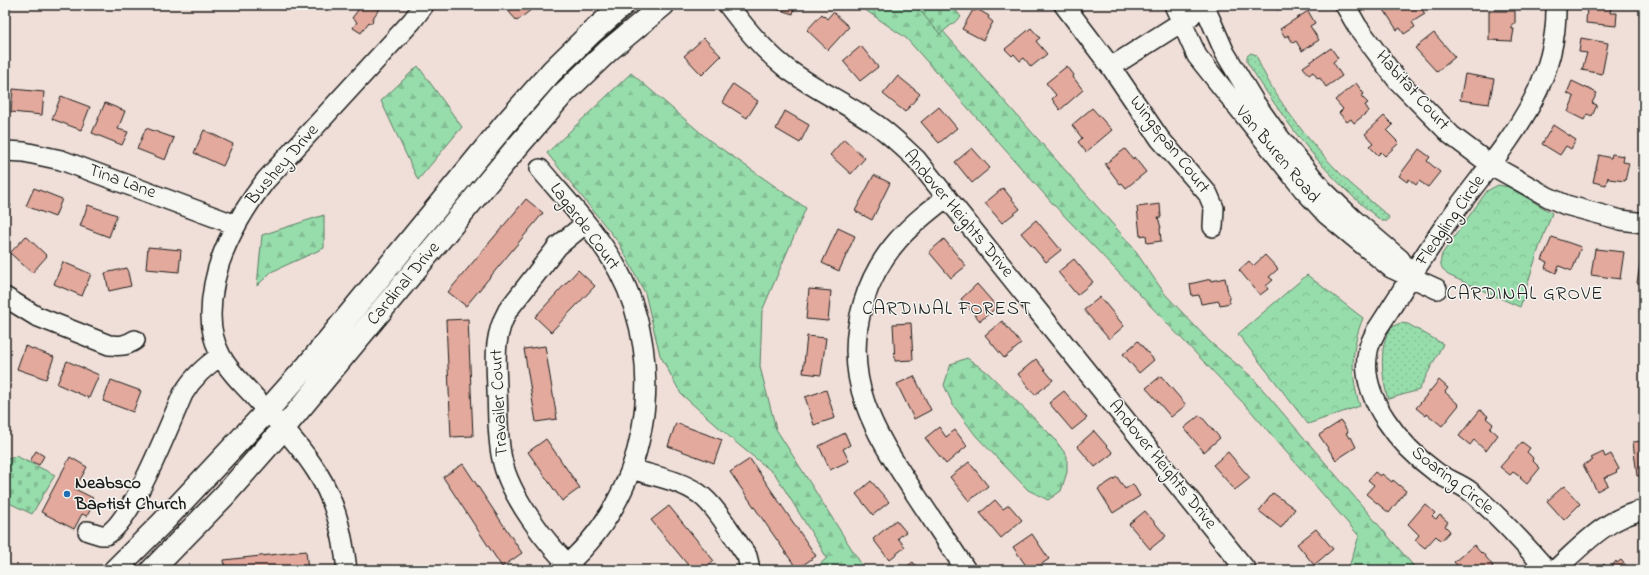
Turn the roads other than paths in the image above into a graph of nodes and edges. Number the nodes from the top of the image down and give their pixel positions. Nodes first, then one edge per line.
1 (424, 5) edge
2 (624, 5) edge
3 (663, 5) edge
4 (728, 5) edge
5 (1064, 5) edge
6 (1174, 5) edge
7 (1345, 5) edge
8 (1556, 5) edge
9 (1205, 6) edge
10 (1181, 22) junction
11 (1111, 67) junction
12 (5, 151) edge
13 (1491, 165) junction
14 (540, 168) dead end
15 (947, 197) junction
16 (586, 223) junction
17 (1644, 223) edge
18 (236, 225) junction
19 (1213, 227) dead end
20 (1412, 277) junction
21 (1437, 289) dead end
22 (5, 297) edge
23 (136, 340) dead end
24 (220, 356) junction
25 (267, 411) junction
26 (283, 429) junction
27 (631, 469) junction
28 (1644, 510) edge
29 (88, 532) dead end
30 (567, 568) edge
31 (115, 570) edge
32 (152, 570) edge
33 (347, 570) edge
34 (748, 570) edge
35 (966, 570) edge
36 (1246, 570) edge
37 (1547, 570) edge
38 (1555, 570) edge

1 - 18 street, Bushey Drive
2 - 25 main road, Cardinal Drive
3 - 26 main road, Cardinal Drive
4 - 15 street, Andover Heights Drive
5 - 11 street, Wingspan Court
6 - 10 street, Van Buren Road
7 - 13 street, Habitat Court
8 - 13 street, Fledgling Circle
9 - 10 street
9 - 20 street, Van Buren Road
10 - 11 street
10 - 20 street, Van Buren Road
11 - 19 street, Wingspan Court
12 - 18 street, Tina Lane
13 - 17 street, Fledgling Circle
13 - 20 street, Fledgling Circle
14 - 16 street, Lagarde Court
15 - 35 street
15 - 36 street, Andover Heights Drive
16 - 27 street, Lagarde Court
16 - 30 street, Travailer Court
18 - 24 street, Bushey Drive
20 - 21 street, Van Buren Road
20 - 37 street, Soaring Circle
22 - 23 street
24 - 25 street, Bushey Drive
24 - 29 street
25 - 26 street, Bushey Drive
25 - 31 main road, Cardinal Drive
26 - 32 main road, Cardinal Drive
26 - 33 street, Bushey Drive
27 - 30 street, Lagarde Court
27 - 34 street
28 - 38 street

